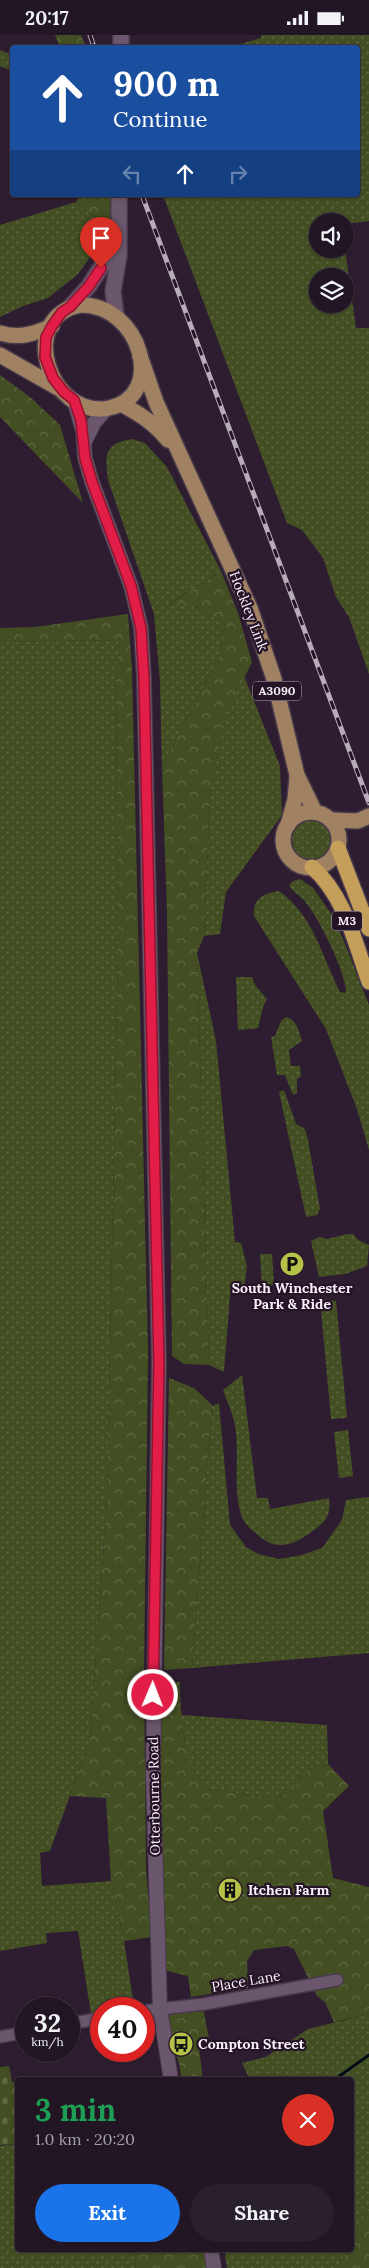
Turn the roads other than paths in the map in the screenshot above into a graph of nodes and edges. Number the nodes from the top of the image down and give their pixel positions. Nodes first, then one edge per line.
1 (119, 197) edge
2 (119, 241) junction
3 (70, 307) junction
4 (116, 315) junction
5 (52, 326) junction
6 (0, 333) edge
7 (0, 355) edge
8 (140, 356) junction
9 (69, 396) junction
10 (114, 406) junction
11 (85, 441) junction
12 (179, 455) junction
13 (297, 775) junction
14 (315, 812) junction
15 (363, 819) edge
16 (332, 820) junction
17 (288, 825) junction
18 (339, 845) junction
19 (312, 867) junction
20 (369, 929) edge
21 (369, 982) edge
22 (337, 1980) dead end
23 (160, 2009) junction
24 (155, 2010) edge
25 (15, 2034) edge
26 (0, 2037) edge
27 (171, 2077) edge
28 (210, 2252) edge
29 (214, 2268) edge

1 - 2 main road
2 - 3 main road
2 - 4 main road
3 - 4 main road
3 - 5 main road
4 - 8 main road
5 - 6 main road
5 - 9 main road
7 - 9 main road
8 - 10 main road
8 - 12 main road, Hockley Link / A3090
9 - 10 main road
9 - 11 street, Otterbourne Road
10 - 11 street
10 - 12 main road, Hockley Link / A3090
11 - 23 street, Otterbourne Road
12 - 13 main road, Hockley Link / A3090
13 - 14 main road, Hockley Link / A3090
13 - 17 main road, Hockley Link / A3090
14 - 16 main road
14 - 17 main road
15 - 16 main road
15 - 18 main road
16 - 18 main road
17 - 19 main road
18 - 19 main road
18 - 20 highway, M3
19 - 21 highway, M3
22 - 23 street, Place Lane
23 - 24 street
23 - 27 street, Otterbourne Road
25 - 26 street
28 - 29 street

